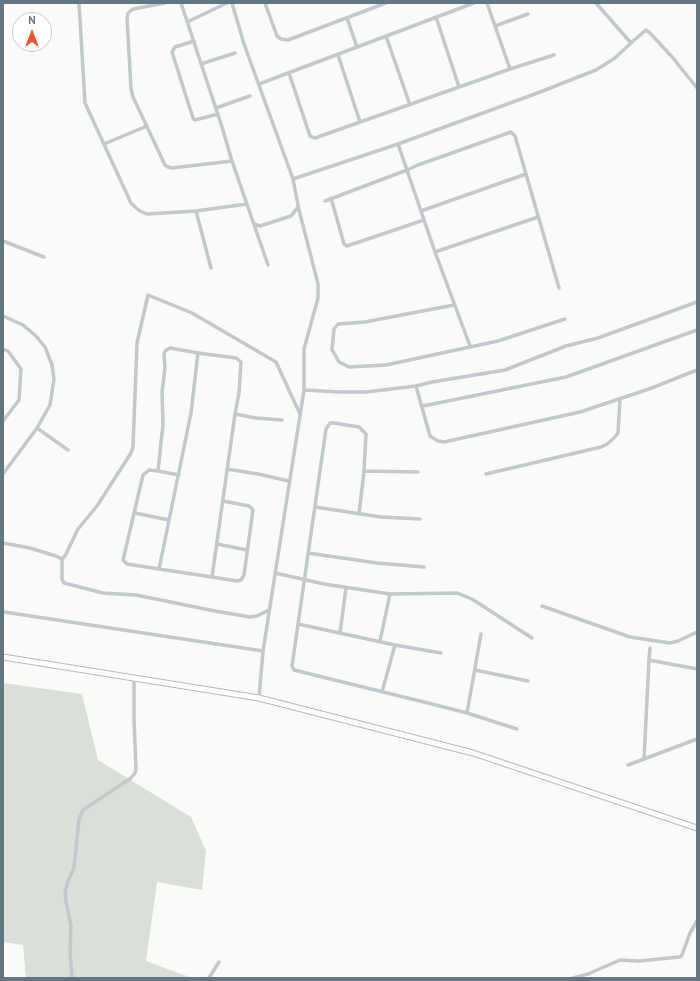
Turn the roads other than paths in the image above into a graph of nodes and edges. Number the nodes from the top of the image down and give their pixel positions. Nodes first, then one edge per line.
1 (79, 3) edge
2 (165, 3) edge
3 (181, 3) edge
4 (227, 3) edge
5 (232, 3) edge
6 (265, 3) edge
7 (384, 3) edge
8 (458, 3) edge
9 (474, 3) edge
10 (487, 3) edge
11 (596, 3) edge
12 (460, 8) junction
13 (528, 14) dead end
14 (347, 18) junction
15 (436, 18) junction
16 (187, 22) junction
17 (495, 26) junction
18 (386, 36) junction
19 (194, 41) junction
20 (631, 43) junction
21 (357, 47) junction
22 (234, 53) dead end
23 (338, 55) junction
24 (554, 56) dead end
25 (201, 64) junction
26 (510, 70) junction
27 (289, 73) junction
28 (259, 84) junction
29 (459, 87) junction
30 (697, 88) edge
31 (250, 96) dead end
32 (410, 105) junction
33 (216, 108) junction
34 (218, 114) junction
35 (360, 122) junction
36 (146, 126) junction
37 (104, 144) junction
38 (398, 144) junction
39 (232, 161) junction
40 (407, 170) junction
41 (526, 174) junction
42 (292, 179) junction
43 (331, 198) junction
44 (325, 201) dead end
45 (247, 204) junction
46 (298, 207) junction
47 (196, 211) junction
48 (421, 211) junction
49 (538, 217) junction
50 (424, 220) junction
51 (254, 224) junction
52 (3, 241) edge
53 (435, 252) junction
54 (44, 257) dead end
55 (268, 265) dead end
56 (211, 268) dead end
57 (559, 288) dead end
58 (697, 302) edge
59 (454, 305) junction
60 (3, 316) edge
61 (565, 318) dead end
62 (697, 330) edge
63 (470, 346) junction
64 (3, 349) edge
65 (198, 353) junction
66 (697, 370) edge
67 (416, 386) junction
68 (304, 390) junction
69 (620, 399) junction
70 (423, 406) junction
71 (235, 414) junction
72 (300, 415) junction
73 (282, 420) dead end
74 (3, 421) edge
75 (37, 428) junction
76 (68, 450) dead end
77 (227, 469) junction
78 (158, 471) junction
79 (364, 471) junction
80 (418, 472) dead end
81 (3, 474) edge
82 (486, 474) dead end
83 (179, 475) junction
84 (289, 481) junction
85 (223, 501) junction
86 (315, 507) junction
87 (135, 513) junction
88 (359, 514) junction
89 (420, 518) dead end
90 (169, 520) junction
91 (3, 543) edge
92 (218, 544) junction
93 (247, 550) junction
94 (308, 553) junction
95 (62, 560) junction
96 (424, 567) dead end
97 (159, 569) junction
98 (275, 573) junction
99 (212, 577) junction
100 (304, 580) junction
101 (346, 588) junction
102 (390, 594) junction
103 (542, 606) dead end
104 (269, 610) junction
105 (4, 612) dead end
106 (298, 624) junction
107 (697, 632) edge
108 (340, 633) junction
109 (481, 634) dead end
110 (532, 638) dead end
111 (380, 641) junction
112 (395, 645) junction
113 (650, 648) dead end
114 (263, 651) junction
115 (441, 653) dead end
116 (3, 657) edge
117 (649, 660) junction
118 (697, 669) edge
119 (476, 670) junction
120 (134, 678) junction
121 (528, 681) dead end
122 (382, 692) junction
123 (259, 698) junction
124 (467, 713) junction
125 (517, 729) dead end
126 (697, 739) edge
127 (644, 759) junction
128 (628, 765) dead end
129 (697, 828) edge
130 (697, 921) edge
131 (219, 962) dead end
132 (72, 978) edge
133 (209, 978) edge
134 (573, 978) edge

1 - 37 street
2 - 36 street
3 - 16 street
4 - 16 street
5 - 28 street
6 - 14 street
7 - 14 street
8 - 12 street
9 - 12 street
10 - 17 street
11 - 20 street
12 - 15 street
13 - 17 street
14 - 21 street
15 - 18 street
15 - 29 street
16 - 19 street
17 - 26 street
18 - 21 street
18 - 32 street
19 - 25 street
19 - 34 street
20 - 30 street
20 - 38 street
21 - 23 street
22 - 25 street
23 - 27 street
23 - 35 street
24 - 26 street
25 - 33 street
26 - 29 street
27 - 28 street
27 - 35 street
28 - 42 street
29 - 32 street
31 - 33 street
32 - 35 street
33 - 34 street
34 - 39 street
36 - 37 street
36 - 39 street
37 - 47 street
38 - 40 street
38 - 42 street
39 - 45 street
40 - 41 street
40 - 43 street
40 - 48 street
41 - 48 street
41 - 49 street
42 - 46 street
43 - 44 street
43 - 50 street
45 - 47 street
45 - 51 street
46 - 51 street
46 - 68 street
47 - 56 street
48 - 50 street
49 - 53 street
49 - 57 street
50 - 53 street
51 - 55 street
52 - 54 street
53 - 59 street
58 - 67 street
59 - 63 street
59 - 63 street
60 - 75 street
61 - 63 street
62 - 70 street
64 - 74 street
65 - 71 street
65 - 78 street
65 - 83 street
66 - 69 street
67 - 68 street
67 - 70 street
68 - 72 street
69 - 70 street
69 - 82 street
71 - 73 street
71 - 77 street
72 - 84 street
72 - 95 street
75 - 76 street
75 - 81 street
77 - 84 street
77 - 85 street
78 - 83 street
78 - 87 street
79 - 80 street
79 - 86 street
79 - 88 street
83 - 90 street
84 - 98 street
85 - 92 street
85 - 93 street
86 - 88 street
86 - 94 street
87 - 90 street
87 - 97 street
88 - 89 street
90 - 97 street
91 - 95 street
92 - 93 street
92 - 99 street
93 - 99 street
94 - 96 street
94 - 100 street
95 - 104 street
97 - 99 street
98 - 100 street
98 - 104 street
100 - 101 street
100 - 106 street
101 - 102 street
101 - 108 street
102 - 110 street
102 - 111 street
103 - 107 street
104 - 114 street
105 - 114 street
106 - 108 street
106 - 122 street
108 - 111 street
109 - 119 street
111 - 112 street
112 - 115 street
112 - 122 street
113 - 117 street
114 - 123 street
116 - 120 main road
117 - 118 street
117 - 127 street
119 - 121 street
119 - 124 street
120 - 123 main road
120 - 132 street
122 - 124 street
123 - 129 main road
124 - 125 street
126 - 127 street
127 - 128 street
130 - 134 street
131 - 133 street

